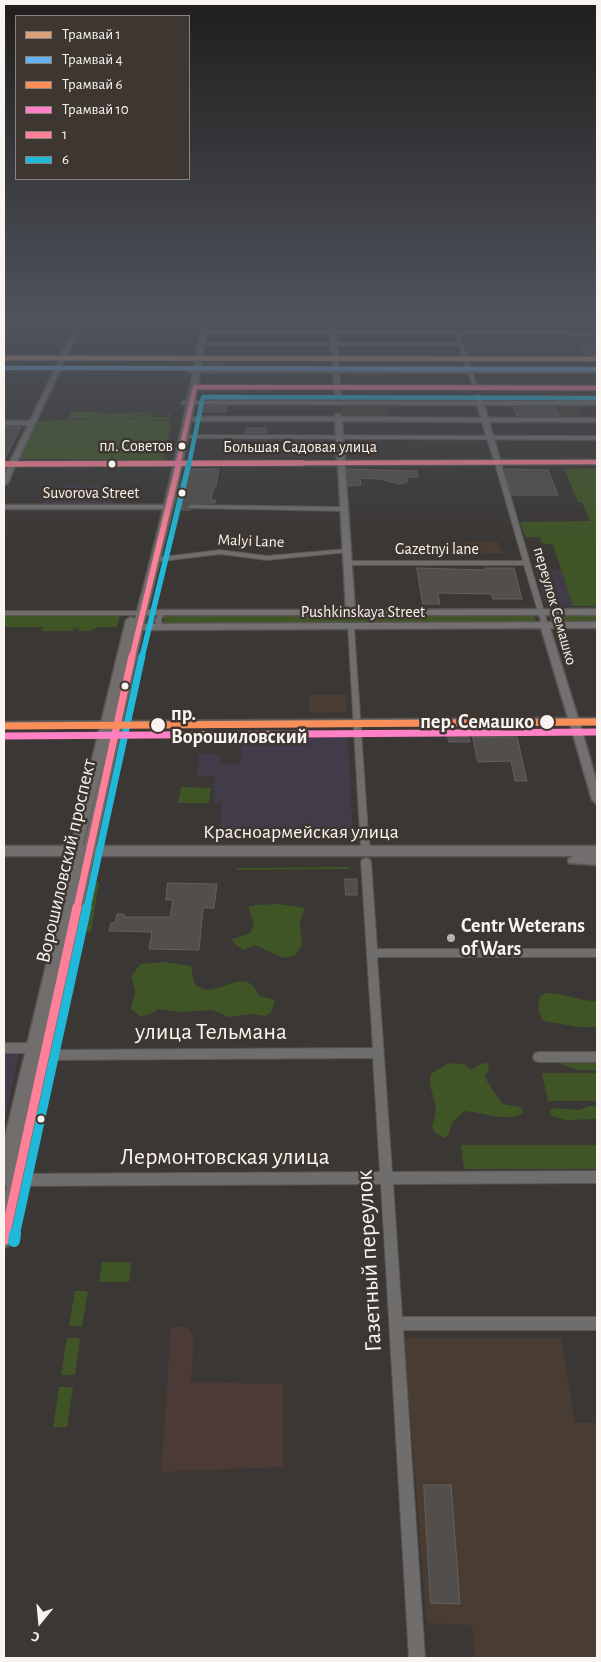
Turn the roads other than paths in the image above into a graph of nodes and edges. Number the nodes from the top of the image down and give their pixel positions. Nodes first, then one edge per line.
1 (46, 394) edge
2 (189, 394) edge
3 (192, 394) edge
4 (338, 394) edge
5 (477, 394) edge
6 (187, 403) junction
7 (338, 403) junction
8 (480, 403) junction
9 (597, 403) edge
10 (188, 419) junction
11 (338, 420) junction
12 (486, 420) junction
13 (597, 420) edge
14 (4, 423) edge
15 (32, 423) junction
16 (184, 437) junction
17 (339, 438) junction
18 (491, 438) junction
19 (597, 438) edge
20 (497, 461) junction
21 (597, 461) edge
22 (342, 462) junction
23 (4, 463) edge
24 (14, 463) junction
25 (175, 463) junction
26 (4, 483) edge
27 (4, 506) edge
28 (169, 507) junction
29 (191, 507) tunnel mouth
30 (344, 509) junction
31 (346, 551) junction
32 (154, 560) junction
33 (527, 563) junction
34 (347, 564) junction
35 (541, 612) junction
36 (597, 612) edge
37 (4, 613) edge
38 (137, 613) junction
39 (350, 613) junction
40 (161, 614) junction
41 (545, 625) junction
42 (597, 625) edge
43 (351, 627) junction
44 (133, 628) junction
45 (160, 628) junction
46 (573, 721) junction
47 (597, 721) edge
48 (357, 722) junction
49 (112, 723) junction
50 (4, 725) edge
51 (597, 800) edge
52 (597, 851) edge
53 (4, 852) edge
54 (82, 855) junction
55 (366, 857) junction
56 (4, 860) edge
57 (597, 860) edge
58 (372, 953) junction
59 (597, 953) edge
60 (4, 1048) edge
61 (39, 1052) junction
62 (378, 1053) junction
63 (538, 1057) dead end
64 (597, 1057) edge
65 (597, 1177) edge
66 (8, 1178) edge
67 (386, 1178) junction
68 (4, 1239) edge
69 (597, 1323) edge
70 (395, 1324) junction
71 (417, 1658) edge

1 - 15 street
2 - 6 main road, Ворошиловский проспект
3 - 6 main road, Ворошиловский проспект
4 - 7 street
5 - 8 street, переулок Семашко
6 - 7 street
6 - 10 main road, Ворошиловский проспект
6 - 25 main road, Ворошиловский проспект
7 - 8 street
7 - 11 street
8 - 9 street
8 - 12 street, переулок Семашко
10 - 11 street
10 - 16 main road, Ворошиловский проспект
11 - 12 street
11 - 17 street
12 - 13 street
12 - 18 street, переулок Семашко
14 - 15 street
15 - 24 street
16 - 17 street
16 - 25 main road, Ворошиловский проспект
17 - 18 street
17 - 22 street
18 - 19 street
18 - 20 street, переулок Семашко
20 - 21 street, Большая Садовая улица
20 - 22 street, Большая Садовая улица
20 - 33 street, переулок Семашко
22 - 25 street, Большая Садовая улица
22 - 30 street
23 - 24 street, Большая Садовая улица
24 - 25 street, Большая Садовая улица
24 - 26 street
25 - 28 main road, Ворошиловский проспект
27 - 28 street, Suvorova Street
28 - 32 main road, Ворошиловский проспект
28 - 38 main road, Ворошиловский проспект
29 - 30 street
30 - 31 street
31 - 32 street, Malyi Lane
31 - 34 street
32 - 38 main road, Ворошиловский проспект
33 - 34 street, Gazetnyi lane
33 - 35 street, переулок Семашко
34 - 39 street
35 - 36 street, Pushkinskaya Street
35 - 39 street, Pushkinskaya Street
35 - 41 street, переулок Семашко
37 - 38 street
38 - 40 street, Pushkinskaya Street
38 - 44 main road, Ворошиловский проспект
39 - 40 street, Pushkinskaya Street
40 - 45 street
41 - 42 street, Pushkinskaya Street
41 - 43 street, Pushkinskaya Street
41 - 46 street, переулок Семашко
43 - 45 street, Pushkinskaya Street
43 - 48 street, Газетный переулок
44 - 45 street, Pushkinskaya Street
44 - 49 main road, Ворошиловский проспект
46 - 47 main road
46 - 48 main road
46 - 51 street, переулок Семашко
48 - 49 street
48 - 55 street, Газетный переулок
49 - 50 street
49 - 54 main road, Ворошиловский проспект
52 - 55 main road, Красноармейская улица
53 - 54 main road, Красноармейская улица
54 - 55 main road, Красноармейская улица
54 - 56 main road, Красноармейская улица
54 - 61 main road, Ворошиловский проспект
55 - 57 main road, Красноармейская улица
55 - 58 street, Газетный переулок
58 - 59 street
58 - 62 street, Газетный переулок
60 - 61 street, улица Тельмана
61 - 62 street, улица Тельмана
61 - 66 main road, Ворошиловский проспект
62 - 67 street, Газетный переулок
63 - 64 street
65 - 67 street, Лермонтовская улица
66 - 67 street, Лермонтовская улица
66 - 68 main road, Ворошиловский проспект
67 - 70 street, Газетный переулок
69 - 70 street
70 - 71 street, Газетный переулок

